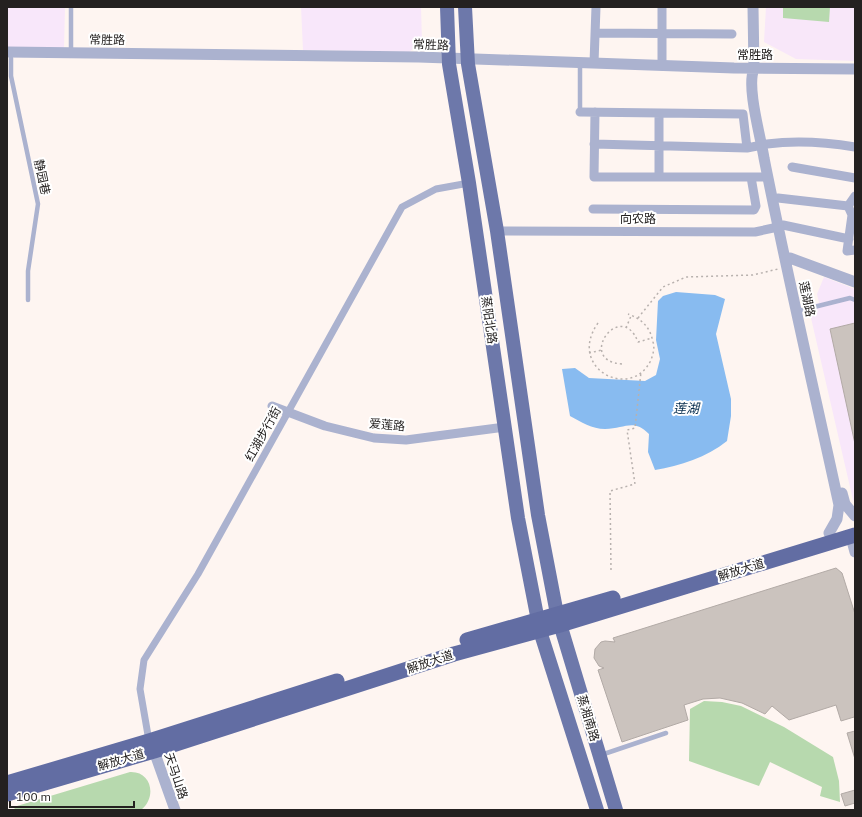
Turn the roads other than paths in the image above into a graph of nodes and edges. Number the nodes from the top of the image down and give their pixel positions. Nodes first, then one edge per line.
1 (71, 7) edge
2 (447, 7) edge
3 (465, 7) edge
4 (596, 7) edge
5 (662, 7) edge
6 (753, 7) edge
7 (596, 33) junction
8 (662, 34) junction
9 (732, 34) dead end
10 (71, 53) junction
11 (8, 56) edge
12 (449, 61) junction
13 (468, 62) junction
14 (594, 63) junction
15 (662, 66) junction
16 (580, 68) junction
17 (855, 69) edge
18 (754, 72) junction
19 (855, 74) edge
20 (580, 112) joint
21 (595, 112) junction
22 (659, 113) junction
23 (594, 144) junction
24 (765, 145) junction
25 (659, 146) junction
26 (747, 148) junction
27 (855, 148) edge
28 (792, 167) dead end
29 (659, 177) junction
30 (751, 177) junction
31 (768, 177) junction
32 (855, 178) edge
33 (469, 183) junction
34 (855, 196) edge
35 (778, 198) junction
36 (848, 206) junction
37 (593, 209) dead end
38 (853, 218) edge
39 (780, 226) junction
40 (497, 231) junction
41 (849, 239) junction
42 (855, 250) edge
43 (788, 262) junction
44 (855, 282) edge
45 (28, 300) dead end
46 (855, 300) edge
47 (802, 310) junction
48 (272, 406) dead end
49 (288, 412) junction
50 (505, 427) junction
51 (855, 516) edge
52 (854, 532) edge
53 (829, 533) junction
54 (855, 552) edge
55 (558, 620) junction
56 (539, 625) junction
57 (666, 733) dead end
58 (151, 746) junction
59 (599, 756) junction
60 (7, 783) edge
61 (7, 794) edge
62 (175, 810) edge
63 (597, 810) edge
64 (616, 810) edge

1 - 10 lane
2 - 12 main road, 蒸阳北路
3 - 13 main road, 蒸阳北路
4 - 7 street
5 - 8 street
6 - 18 street, 莲湖路
7 - 8 street
7 - 14 street
8 - 9 street
8 - 15 street
10 - 11 street, 常胜路
10 - 12 street, 常胜路
11 - 12 street, 常胜路
11 - 45 lane, 静园巷
12 - 13 street, 常胜路
12 - 33 main road, 蒸阳北路
13 - 14 street, 常胜路
13 - 16 street, 常胜路
13 - 40 main road, 蒸阳北路
14 - 15 street, 常胜路
15 - 18 street, 常胜路
16 - 18 street, 常胜路
16 - 20 lane
17 - 18 street, 常胜路
18 - 19 street, 常胜路
18 - 24 street, 莲湖路
20 - 21 street
21 - 22 street
21 - 23 street
22 - 25 street
22 - 26 street
23 - 25 street
23 - 29 street
24 - 26 street
24 - 27 street
24 - 31 street, 莲湖路
24 - 35 street, 莲湖路
25 - 26 street
25 - 29 street
28 - 32 street
29 - 30 street
30 - 31 street
30 - 37 street
31 - 39 street, 莲湖路
33 - 49 street, 红湖步行街
33 - 50 main road, 蒸阳北路
34 - 36 street
35 - 36 street
35 - 39 street, 莲湖路
36 - 38 street
38 - 41 street
39 - 40 street, 向农路
39 - 41 street
39 - 43 street, 莲湖路
40 - 55 main road, 蒸阳北路
41 - 42 street
43 - 44 street
43 - 47 street, 莲湖路
43 - 53 street, 莲湖路
46 - 47 lane
47 - 51 street, 莲湖路
48 - 49 street, 爱莲路
49 - 50 street, 爱莲路
49 - 58 street, 红湖步行街
50 - 56 main road, 蒸阳北路
52 - 53 highway, 解放大道
52 - 54 street
52 - 55 highway, 解放大道
53 - 55 highway, 解放大道
55 - 56 highway, 解放大道
55 - 59 main road, 蒸湘南路
56 - 58 highway, 解放大道
56 - 63 main road, 蒸湘南路
57 - 59 lane
58 - 60 highway, 解放大道
58 - 61 highway, 解放大道
58 - 62 street, 天马山路
59 - 64 main road, 蒸湘南路

